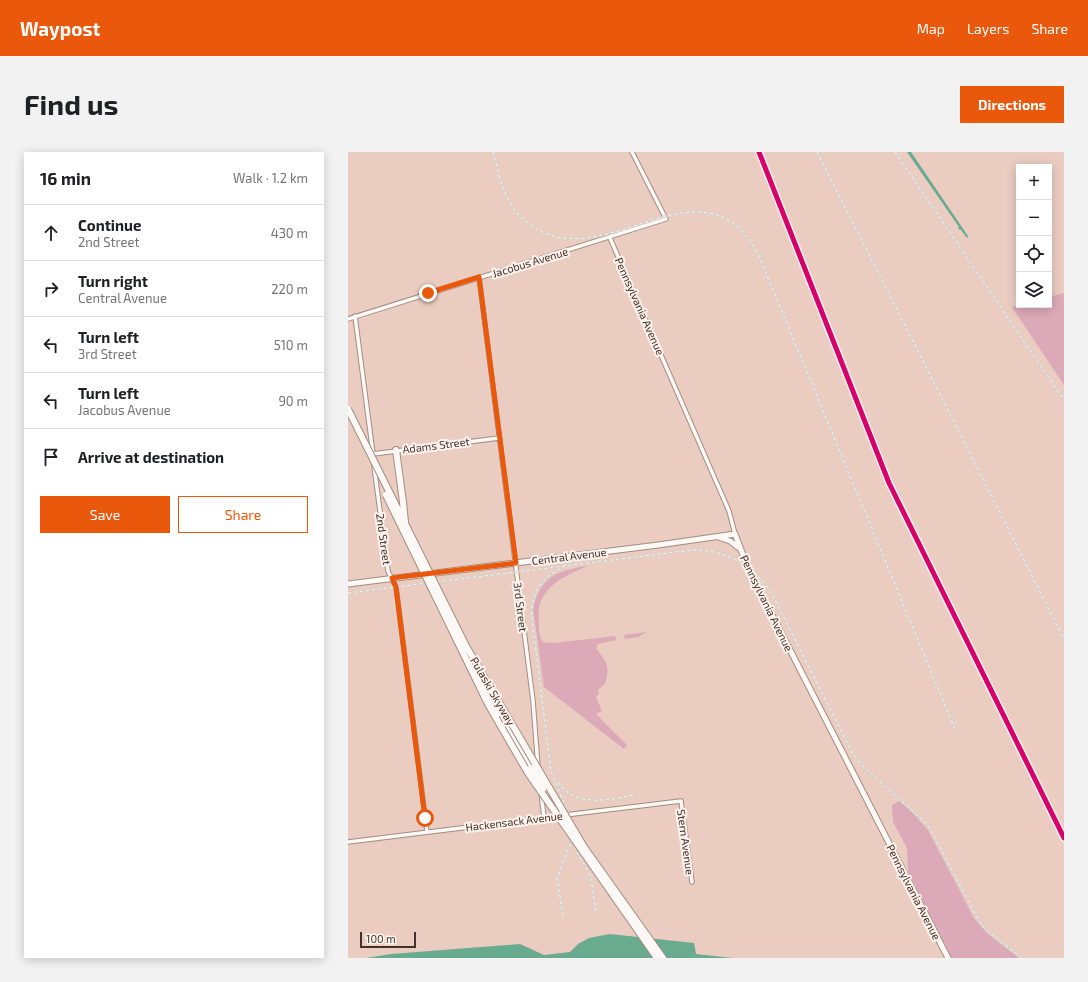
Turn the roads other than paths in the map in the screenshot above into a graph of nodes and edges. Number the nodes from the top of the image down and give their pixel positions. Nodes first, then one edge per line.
1 (632, 152) edge
2 (610, 238) junction
3 (479, 277) junction
4 (355, 316) junction
5 (348, 319) edge
6 (348, 409) edge
7 (348, 418) edge
8 (499, 438) junction
9 (396, 450) junction
10 (373, 454) junction
11 (735, 534) junction
12 (718, 537) junction
13 (742, 552) junction
14 (516, 563) junction
15 (392, 578) junction
16 (348, 584) edge
17 (531, 768) junction
18 (681, 801) joint
19 (544, 818) junction
20 (569, 821) junction
21 (567, 830) junction
22 (427, 832) junction
23 (348, 842) edge
24 (692, 882) dead end
25 (657, 958) edge
26 (663, 958) edge
27 (948, 958) edge

1 - 2 street, Jacobus Avenue
2 - 3 street, Jacobus Avenue
2 - 11 street, Pennsylvania Avenue
3 - 4 street, Jacobus Avenue
3 - 8 street, 3rd Street
4 - 5 street, Jacobus Avenue
4 - 10 street, 2nd Street
6 - 20 highway, Pulaski Skyway, bridge
7 - 21 highway, Pulaski Skyway, bridge
8 - 9 street, Adams Street
8 - 14 street, 3rd Street
9 - 10 street, Adams Street
9 - 17 highway, bridge
10 - 15 street, 2nd Street
11 - 12 main road, Central Avenue
11 - 13 main road, Pennsylvania Avenue
12 - 13 main road
12 - 14 main road, Central Avenue
13 - 27 main road, Pennsylvania Avenue
14 - 15 main road, Central Avenue
14 - 19 street, 3rd Street
15 - 16 main road, Central Avenue
15 - 22 street, 2nd Street
17 - 20 highway, bridge
17 - 21 highway, bridge
18 - 19 street, Hackensack Avenue
18 - 24 street, Stern Avenue
19 - 22 street, Hackensack Avenue
20 - 26 highway, Pulaski Skyway, bridge
21 - 25 highway, Pulaski Skyway, bridge
22 - 23 street, Hackensack Avenue

